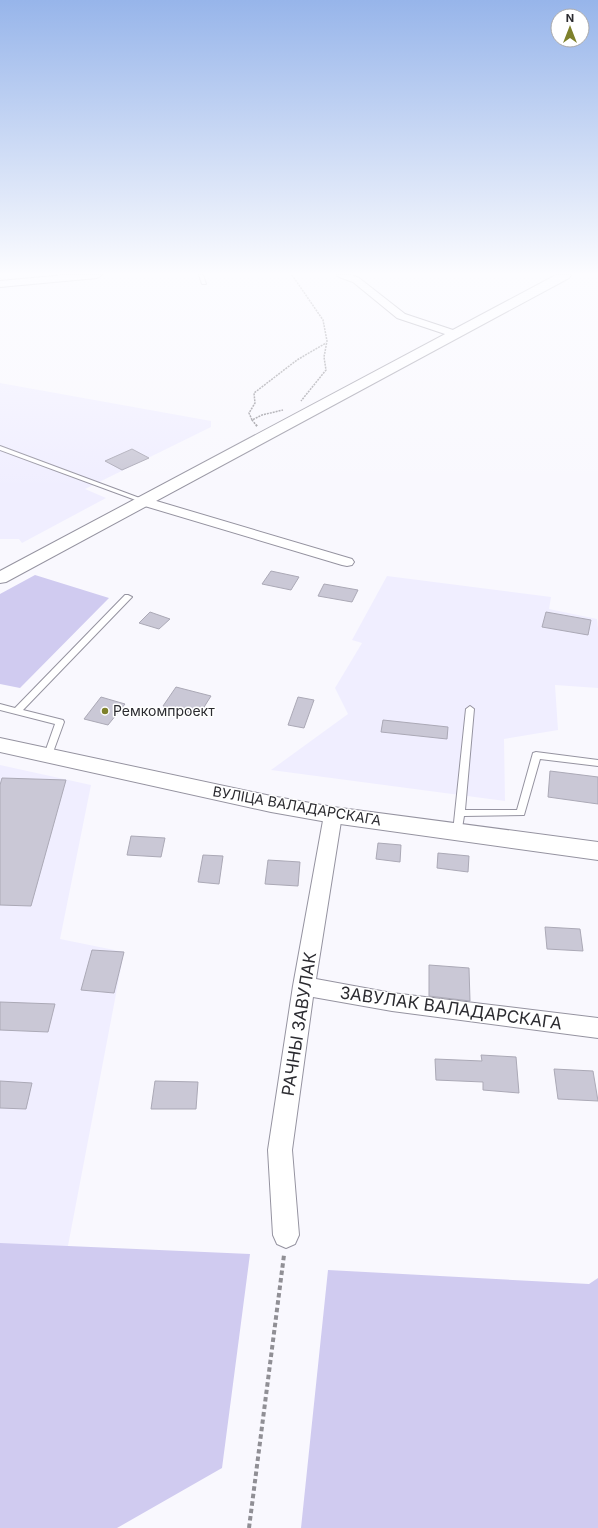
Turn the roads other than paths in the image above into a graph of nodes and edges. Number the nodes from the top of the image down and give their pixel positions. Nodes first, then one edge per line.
1 (433, 346) edge
2 (0, 448) edge
3 (143, 501) junction
4 (347, 562) dead end
5 (0, 578) edge
6 (128, 597) dead end
7 (0, 707) edge
8 (470, 708) dead end
9 (17, 711) junction
10 (0, 745) edge
11 (48, 755) junction
12 (598, 763) edge
13 (333, 815) junction
14 (459, 823) junction
15 (598, 851) edge
16 (304, 986) junction
17 (598, 1028) edge
18 (286, 1235) road end

1 - 3 main road
2 - 3 lane
3 - 4 street
3 - 5 main road
6 - 9 lane
7 - 9 lane
8 - 14 lane
9 - 11 lane
10 - 11 main road, ВУЛІЦА ВАЛАДАРСКАГА
11 - 13 main road, ВУЛІЦА ВАЛАДАРСКАГА
12 - 14 lane
13 - 14 main road, ВУЛІЦА ВАЛАДАРСКАГА
13 - 16 street, РАЧНЫ ЗАВУЛАК
14 - 15 main road, ВУЛІЦА ВАЛАДАРСКАГА
16 - 17 street, ЗАВУЛАК ВАЛАДАРСКАГА
16 - 18 street, РАЧНЫ ЗАВУЛАК

